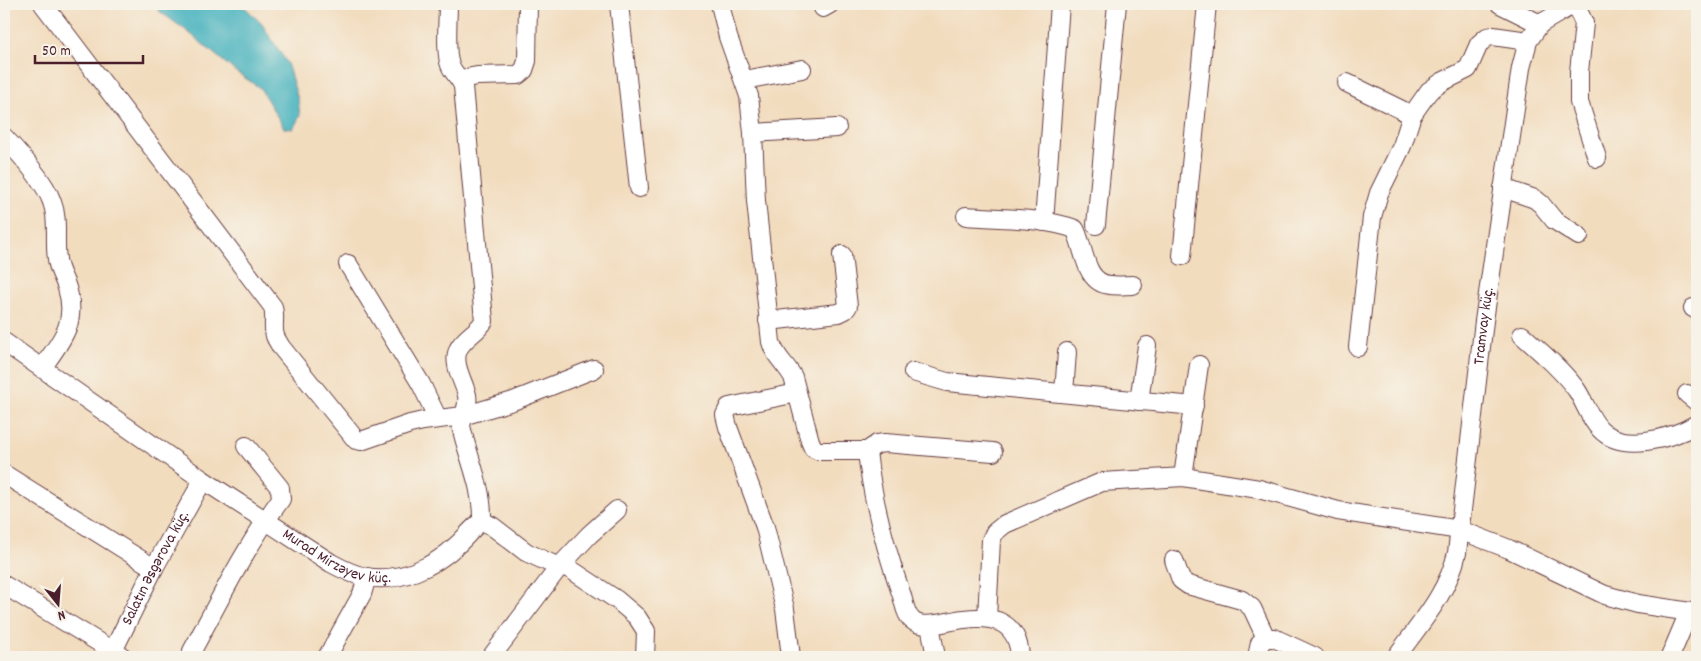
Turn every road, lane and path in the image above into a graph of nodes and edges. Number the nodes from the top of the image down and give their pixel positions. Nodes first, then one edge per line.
1 (44, 4) edge
2 (448, 4) edge
3 (528, 4) edge
4 (619, 4) edge
5 (720, 4) edge
6 (1060, 4) edge
7 (1117, 4) edge
8 (1207, 4) edge
9 (1500, 4) edge
10 (1575, 4) edge
11 (1540, 24) junction
12 (1528, 41) junction
13 (802, 69) dead end
14 (460, 78) junction
15 (744, 80) junction
16 (1347, 83) dead end
17 (1412, 115) junction
18 (837, 128) dead end
19 (753, 133) junction
20 (4, 137) edge
21 (1598, 158) dead end
22 (639, 188) dead end
23 (1502, 188) junction
24 (966, 216) dead end
25 (1044, 222) junction
26 (1096, 225) dead end
27 (1579, 236) dead end
28 (842, 255) dead end
29 (1182, 256) dead end
30 (348, 264) dead end
31 (1133, 285) dead end
32 (768, 320) junction
33 (1522, 335) dead end
34 (4, 342) edge
35 (1147, 346) dead end
36 (1358, 347) dead end
37 (1067, 352) dead end
38 (1199, 365) dead end
39 (42, 368) junction
40 (594, 369) dead end
41 (913, 372) dead end
42 (797, 393) junction
43 (1064, 393) junction
44 (1139, 401) junction
45 (1194, 406) junction
46 (463, 416) junction
47 (438, 419) junction
48 (1697, 424) edge
49 (246, 446) dead end
50 (867, 451) junction
51 (993, 452) dead end
52 (4, 474) edge
53 (1183, 477) junction
54 (203, 480) junction
55 (617, 510) dead end
56 (266, 520) junction
57 (482, 521) junction
58 (1460, 530) junction
59 (1174, 560) dead end
60 (560, 566) junction
61 (154, 568) junction
62 (367, 577) junction
63 (4, 585) edge
64 (1693, 612) edge
65 (986, 618) junction
66 (930, 625) junction
67 (1266, 638) junction
68 (192, 652) dead end
69 (116, 655) edge
70 (327, 657) edge
71 (492, 657) edge
72 (645, 657) edge
73 (791, 657) edge
74 (936, 657) edge
75 (1020, 657) edge
76 (1257, 657) edge
77 (1314, 657) edge
78 (1396, 657) edge
79 (1670, 657) edge

1 - 47 street
2 - 14 street
3 - 14 street
4 - 22 street
5 - 15 street
6 - 25 street
7 - 26 street
8 - 29 street
9 - 11 street
10 - 11 street, Tramvay küç.
10 - 21 street
11 - 12 street, Tramvay küç.
12 - 17 street
12 - 23 street, Tramvay küç.
13 - 15 street
14 - 46 street
15 - 19 street
16 - 17 street
17 - 36 street
18 - 19 street
19 - 32 street
20 - 39 street
23 - 27 street
23 - 58 street, Tramvay küç.
24 - 25 street
25 - 31 street
28 - 32 street
30 - 47 street
32 - 42 street
33 - 48 street
34 - 39 street, Murad Mirzəyev küç.
35 - 44 street
37 - 43 street
38 - 45 street
39 - 54 street, Murad Mirzəyev küç.
40 - 46 street
41 - 43 street
42 - 50 street
42 - 73 street
43 - 44 street
44 - 45 street
45 - 53 street
46 - 47 street
46 - 57 street
49 - 56 street
50 - 51 street
50 - 66 street
52 - 61 street
53 - 58 street
53 - 65 street
54 - 56 street, Murad Mirzəyev küç.
54 - 61 street, Salatın Əsgərova küç.
55 - 60 street
56 - 62 street, Murad Mirzəyev küç.
56 - 68 street
57 - 60 street
57 - 62 street, Murad Mirzəyev küç.
58 - 64 street
58 - 78 street, Tramvay küç.
59 - 67 street
60 - 71 street
60 - 72 street
61 - 69 street, Salatın Əsgərova küç.
62 - 70 street
63 - 69 street
64 - 79 street
65 - 66 street
65 - 75 street
66 - 74 street
67 - 76 street
67 - 77 street

